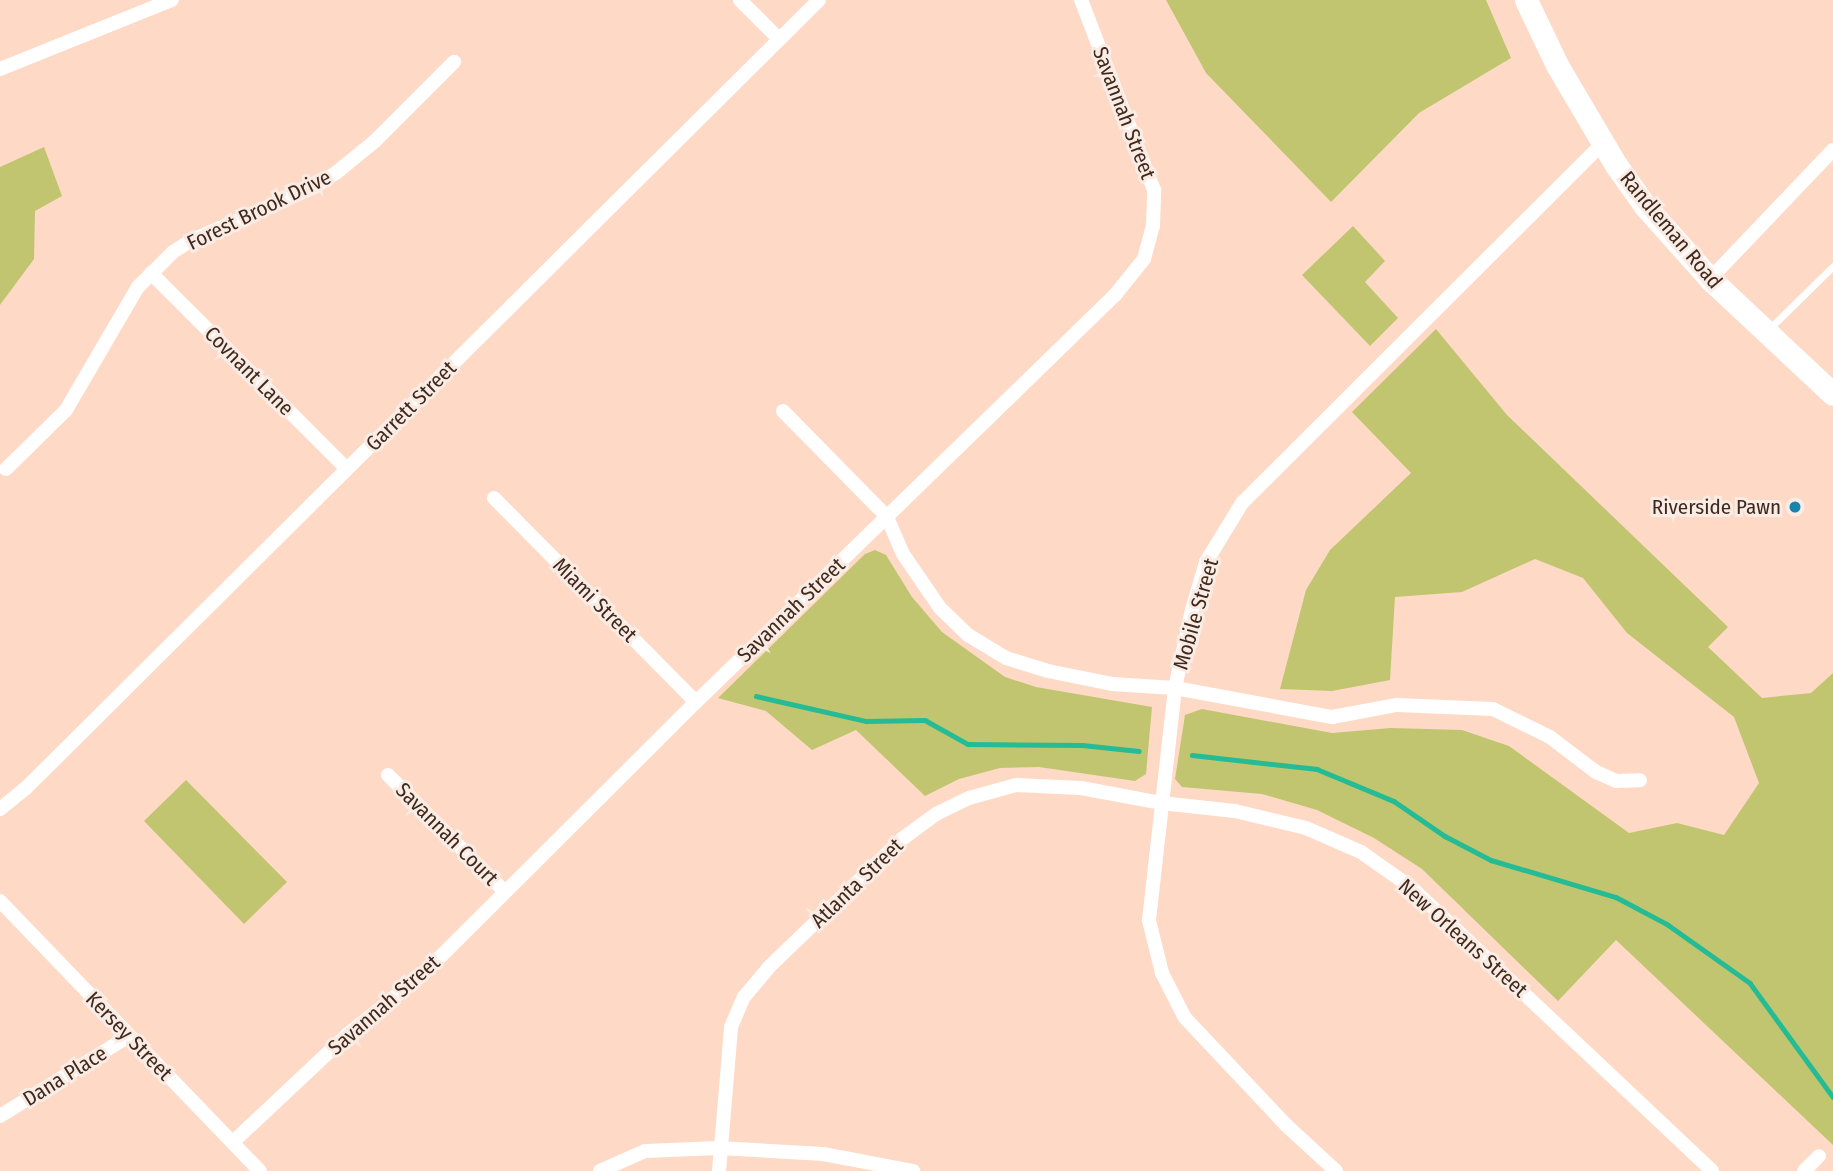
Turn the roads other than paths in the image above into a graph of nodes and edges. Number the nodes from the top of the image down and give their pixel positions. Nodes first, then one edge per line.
1 (172, 0) edge
2 (740, 0) edge
3 (819, 0) edge
4 (1081, 0) edge
5 (1526, 0) edge
6 (779, 39) junction
7 (454, 62) dead end
8 (0, 69) edge
9 (1603, 143) junction
10 (1833, 150) edge
11 (1833, 266) edge
12 (151, 273) junction
13 (1710, 278) junction
14 (1766, 332) junction
15 (1833, 394) edge
16 (783, 411) dead end
17 (5, 470) dead end
18 (347, 470) junction
19 (494, 498) dead end
20 (887, 517) junction
21 (1175, 688) junction
22 (696, 702) junction
23 (388, 775) dead end
24 (1640, 780) dead end
25 (1161, 803) junction
26 (0, 809) edge
27 (505, 892) junction
28 (0, 901) edge
29 (129, 1036) junction
30 (0, 1116) edge
31 (233, 1142) junction
32 (719, 1147) junction
33 (1819, 1156) dead end
34 (260, 1171) edge
35 (600, 1171) edge
36 (719, 1171) edge
37 (913, 1171) edge
38 (1336, 1171) edge
39 (1712, 1171) edge
40 (1804, 1171) edge

1 - 8 street
2 - 6 street
3 - 6 street, Garrett Street
4 - 20 street, Savannah Street
5 - 9 main road, Randleman Road
6 - 18 street, Garrett Street
7 - 12 street, Forest Brook Drive
9 - 13 main road, Randleman Road
9 - 21 street, Mobile Street
10 - 13 street
11 - 14 lane
12 - 17 street, Forest Brook Drive
12 - 18 street, Covnant Lane
13 - 14 main road, Randleman Road
14 - 15 main road, Randleman Road
16 - 20 street
18 - 26 street, Garrett Street
19 - 22 street, Miami Street
20 - 21 street
20 - 22 street, Savannah Street
21 - 24 street
21 - 25 street, Mobile Street
22 - 27 street, Savannah Street
23 - 27 street, Savannah Court
25 - 32 street, Atlanta Street
25 - 38 street, Mobile Street
25 - 39 street, New Orleans Street
27 - 31 street, Savannah Street
28 - 29 street, Kersey Street
29 - 30 street, Dana Place
29 - 31 street, Kersey Street
31 - 34 street, Kersey Street
32 - 35 street
32 - 36 street, Atlanta Street
32 - 37 street
33 - 40 street

